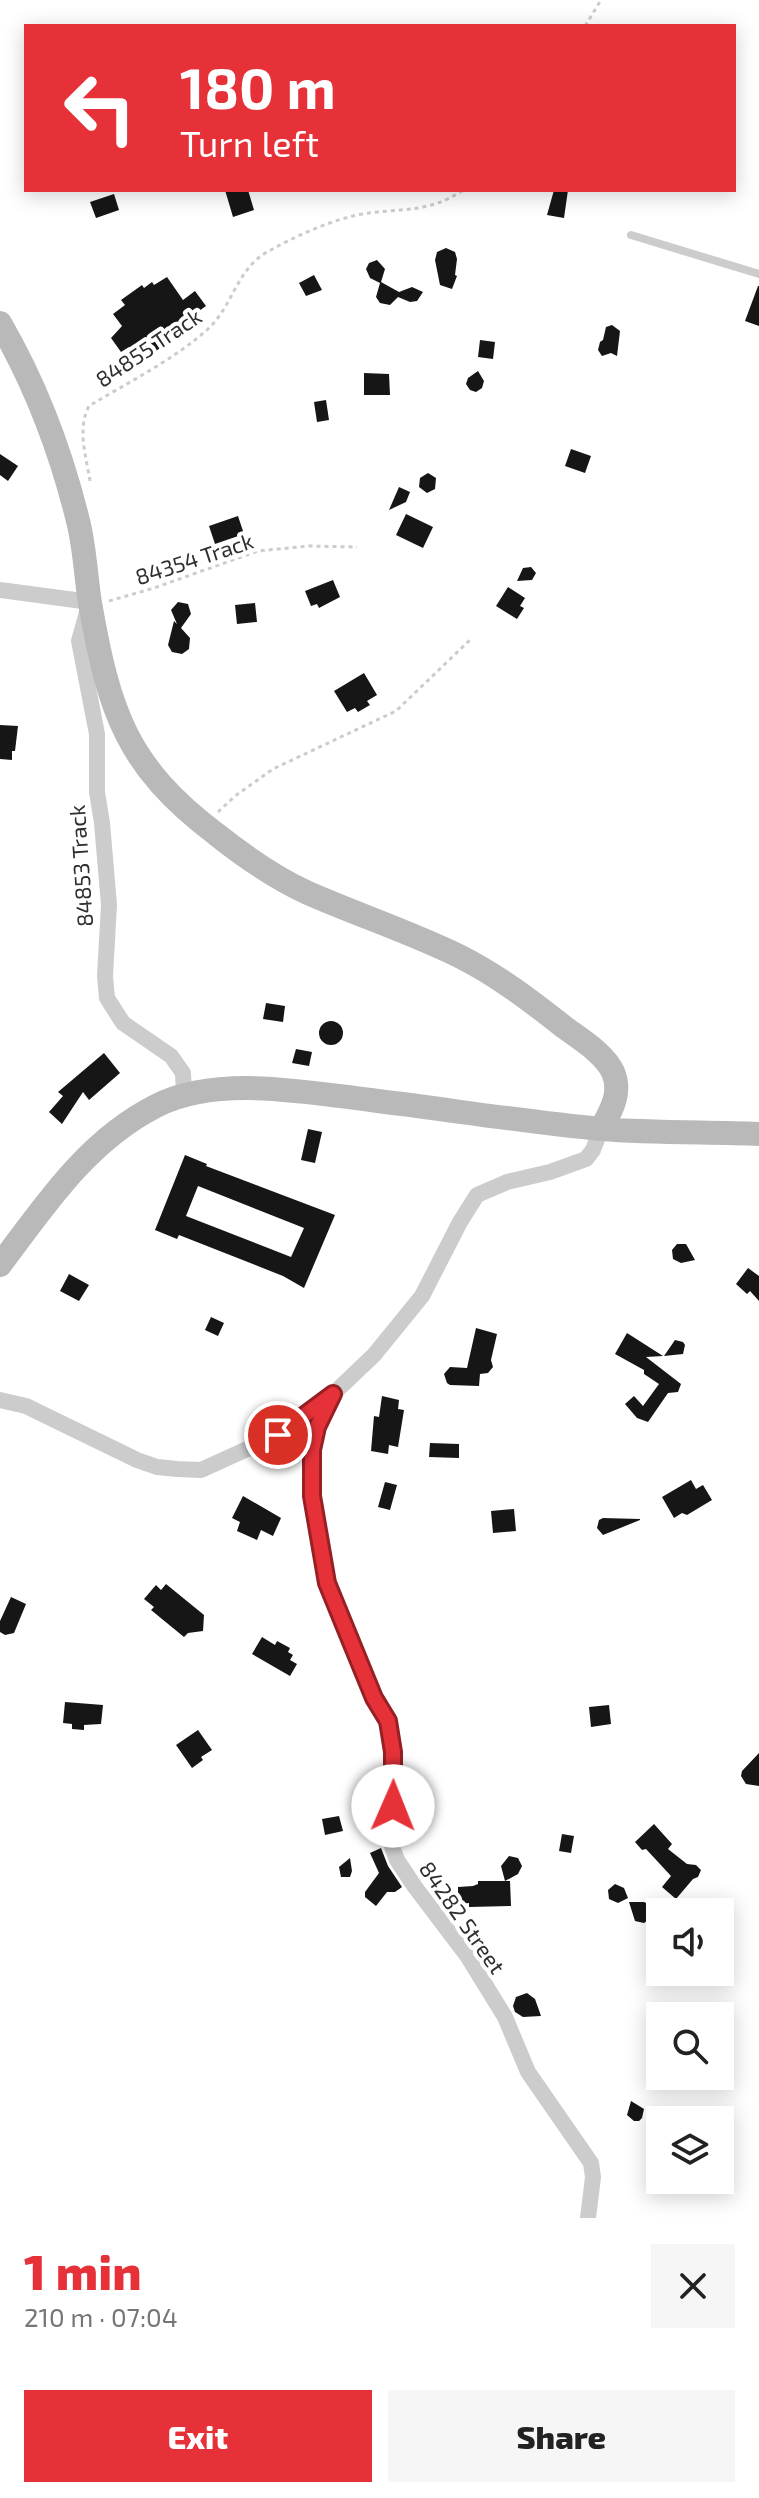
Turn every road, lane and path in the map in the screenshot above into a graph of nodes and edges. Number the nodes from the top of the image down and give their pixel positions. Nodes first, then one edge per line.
1 (601, 0) edge
2 (586, 24) edge
3 (460, 192) edge
4 (631, 235) dead end
5 (759, 274) edge
6 (0, 323) edge
7 (91, 488) dead end
8 (357, 547) dead end
9 (0, 590) edge
10 (90, 602) junction
11 (471, 639) dead end
12 (204, 825) junction
13 (617, 1091) junction
14 (184, 1096) junction
15 (601, 1129) junction
16 (643, 1130) junction
17 (759, 1134) edge
18 (0, 1265) edge
19 (333, 1394) junction
20 (0, 1400) edge
21 (588, 2218) edge

1 - 2 path
3 - 7 path, 84855 Track
4 - 5 lane
6 - 10 street
8 - 10 path, 84354 Track
9 - 10 street
10 - 12 street
10 - 14 street, 84853 Track
11 - 12 path
12 - 13 street
13 - 15 street
13 - 16 street
14 - 15 street
14 - 18 street
15 - 16 street
15 - 19 street
16 - 17 street
19 - 20 street
19 - 21 street, 84282 Street

